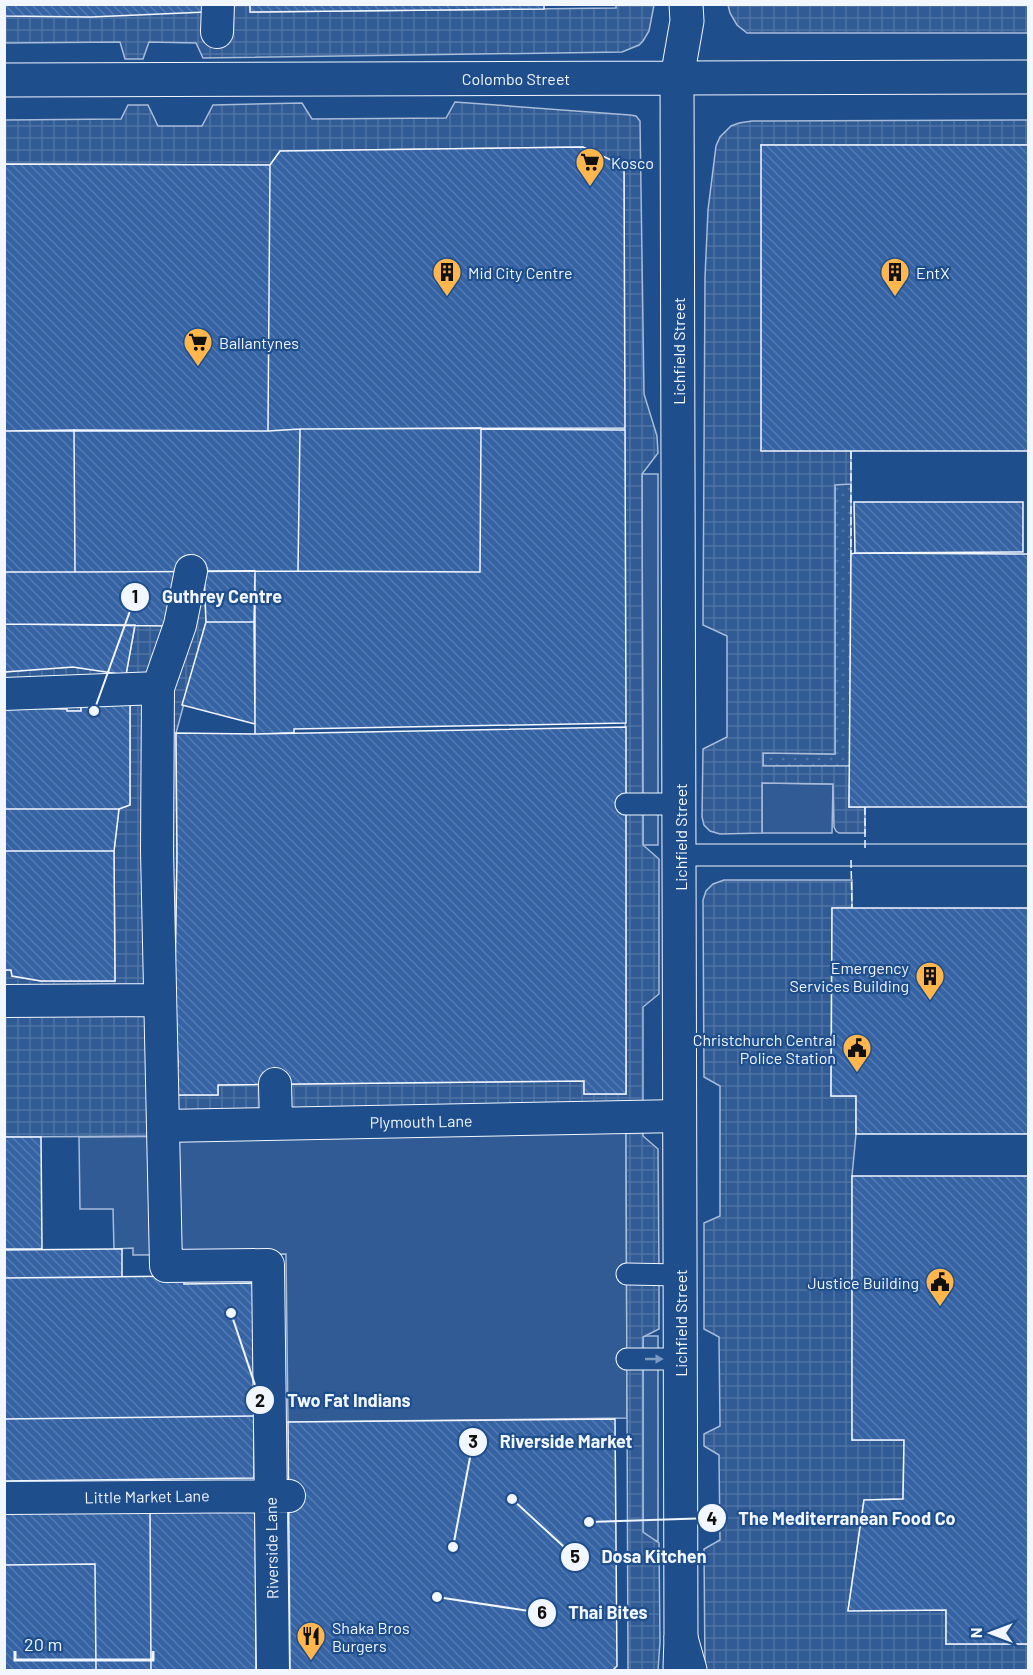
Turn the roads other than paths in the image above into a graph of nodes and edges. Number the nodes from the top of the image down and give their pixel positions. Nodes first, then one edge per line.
1 (686, 4) edge
2 (1029, 77) edge
3 (677, 78) junction
4 (4, 80) edge
5 (191, 571) dead end
6 (158, 688) junction
7 (4, 694) edge
8 (626, 804) dead end
9 (680, 804) junction
10 (680, 855) junction
11 (1029, 855) edge
12 (160, 1000) junction
13 (4, 1001) edge
14 (275, 1084) dead end
15 (680, 1116) junction
16 (276, 1124) junction
17 (163, 1126) junction
18 (627, 1274) dead end
19 (680, 1275) junction
20 (627, 1359) dead end
21 (680, 1359) junction
22 (280, 1496) junction
23 (4, 1498) edge
24 (681, 1638) junction
25 (273, 1671) edge
26 (680, 1671) edge
27 (690, 1671) edge

1 - 3 street, Lichfield Street
2 - 3 street, Colombo Street
3 - 4 street, Colombo Street
3 - 9 street, Lichfield Street
5 - 6 street
6 - 7 street
6 - 12 street
8 - 9 lane
9 - 10 street, Lichfield Street
10 - 11 lane
10 - 15 street, Lichfield Street
12 - 13 street
12 - 17 street
14 - 16 street
15 - 16 street, Plymouth Lane
15 - 19 street, Lichfield Street
16 - 17 street, Plymouth Lane
17 - 22 street, Riverside Lane
18 - 19 lane
19 - 21 street, Lichfield Street
20 -> 21 lane
21 - 24 street, Lichfield Street
22 - 23 street, Little Market Lane
22 - 25 street, Riverside Lane
24 - 26 street, Lichfield Street
24 - 27 street

